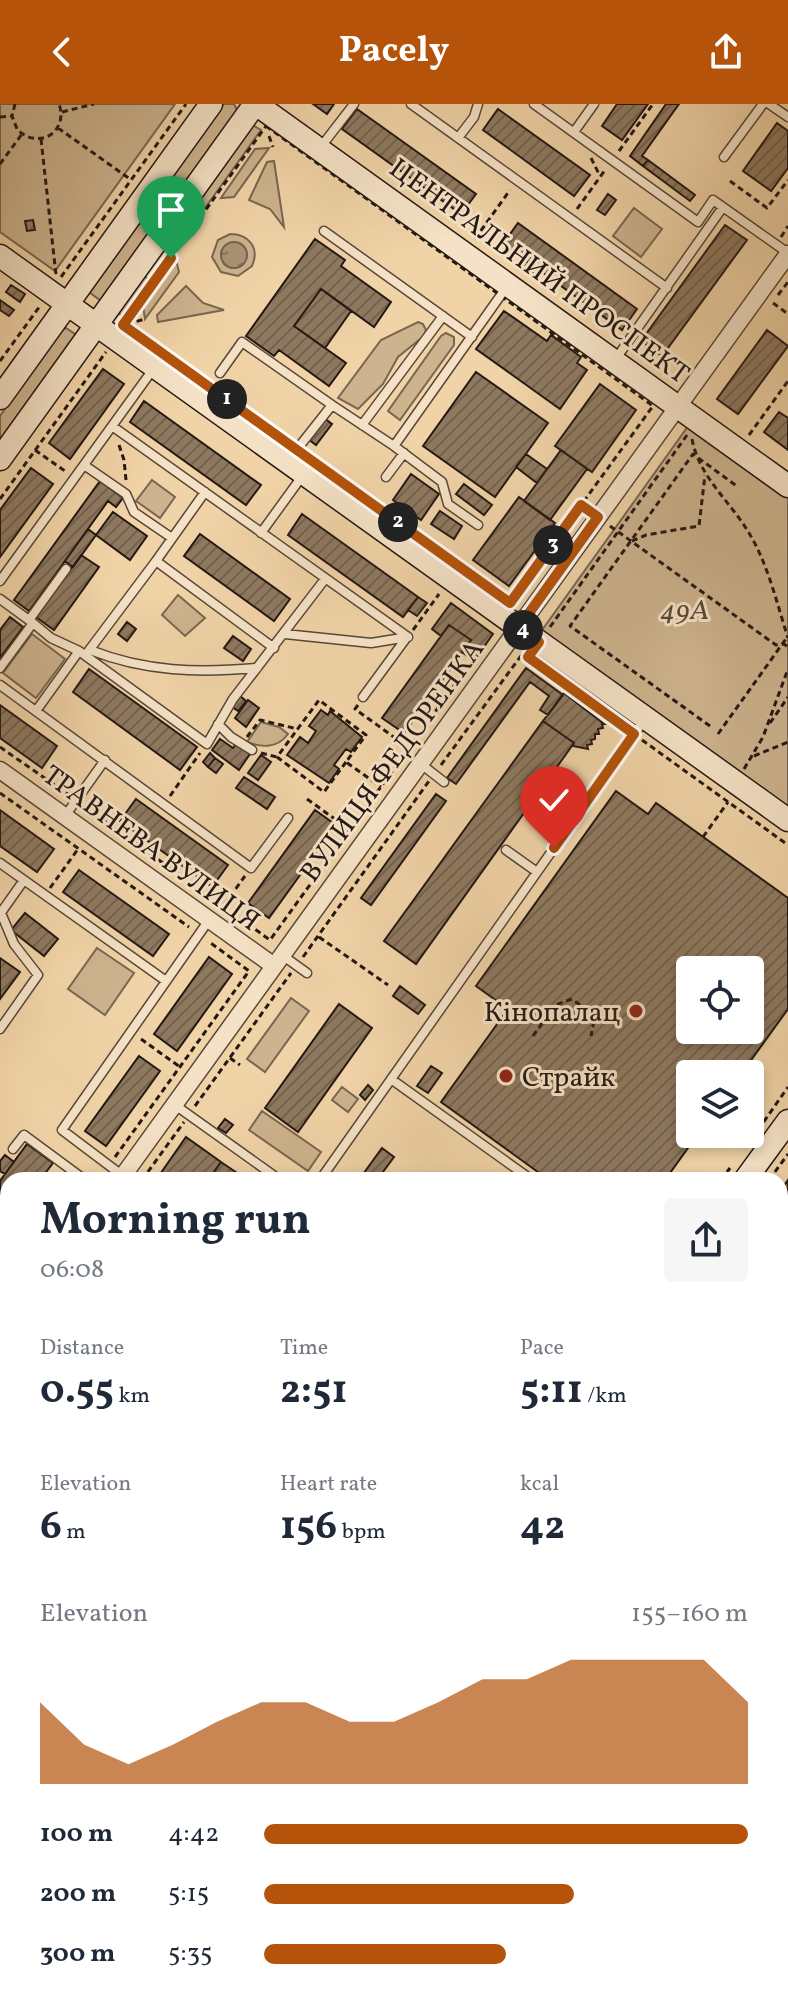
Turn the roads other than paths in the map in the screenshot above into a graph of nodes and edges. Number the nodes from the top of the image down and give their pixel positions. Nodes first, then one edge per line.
1 (211, 104) edge
2 (256, 104) edge
3 (354, 104) edge
4 (411, 104) edge
5 (478, 104) edge
6 (534, 104) edge
7 (594, 104) edge
8 (766, 104) edge
9 (788, 117) edge
10 (574, 132) junction
11 (458, 138) junction
12 (320, 148) junction
13 (724, 157) dead end
14 (723, 207) junction
15 (324, 231) dead end
16 (788, 254) edge
17 (0, 256) edge
18 (667, 288) junction
19 (505, 291) junction
20 (67, 304) junction
21 (443, 316) junction
22 (96, 325) junction
23 (472, 337) junction
24 (614, 361) junction
25 (155, 367) junction
26 (220, 373) dead end
27 (0, 398) edge
28 (332, 405) junction
29 (678, 406) junction
30 (362, 425) junction
31 (112, 426) junction
32 (302, 443) dead end
33 (394, 446) junction
34 (404, 453) junction
35 (0, 459) edge
36 (84, 465) junction
37 (304, 474) junction
38 (386, 477) dead end
39 (788, 486) edge
40 (205, 492) junction
41 (478, 525) dead end
42 (261, 533) junction
43 (172, 538) junction
44 (156, 561) junction
45 (66, 569) dead end
46 (130, 577) dead end
47 (325, 579) junction
48 (0, 581) edge
49 (139, 583) junction
50 (0, 599) edge
51 (31, 621) junction
52 (519, 627) junction
53 (285, 634) junction
54 (408, 637) junction
55 (274, 648) junction
56 (84, 652) junction
57 (0, 668) edge
58 (257, 668) junction
59 (0, 685) edge
60 (363, 697) road end
61 (36, 711) junction
62 (218, 724) junction
63 (640, 726) junction
64 (252, 750) road end
65 (105, 760) junction
66 (420, 764) junction
67 (0, 770) edge
68 (444, 782) dead end
69 (65, 816) junction
70 (288, 818) dead end
71 (788, 820) edge
72 (506, 850) dead end
73 (0, 863) edge
74 (537, 872) junction
75 (24, 880) junction
76 (0, 913) edge
77 (209, 920) junction
78 (278, 960) junction
79 (307, 973) dead end
80 (166, 981) junction
81 (0, 1029) edge
82 (391, 1079) junction
83 (174, 1104) junction
84 (785, 1130) edge
85 (13, 1149) dead end
86 (74, 1172) edge
87 (114, 1172) edge
88 (125, 1172) edge
89 (269, 1172) edge
90 (326, 1172) edge
91 (521, 1172) edge
92 (740, 1172) edge

1 - 20 street
2 - 12 street, ЦЕНТРАЛЬНИЙ ПРОСПЕКТ
2 - 22 street
3 - 12 lane
4 - 11 lane
5 - 11 lane
6 - 10 lane
7 - 10 lane
8 - 9 lane
8 - 13 lane
10 - 14 lane
11 - 18 lane
12 - 19 street, ЦЕНТРАЛЬНИЙ ПРОСПЕКТ
14 - 16 lane
14 - 18 lane
15 - 21 lane
16 - 29 street, ВУЛИЦЯ ФЕДОРЕНКА
17 - 20 street
18 - 24 lane
19 - 23 lane
19 - 24 street, ЦЕНТРАЛЬНИЙ ПРОСПЕКТ
20 - 22 street
20 - 27 street
21 - 23 lane
21 - 30 lane
22 - 25 street
22 - 35 street
23 - 33 lane
24 - 29 street, ЦЕНТРАЛЬНИЙ ПРОСПЕКТ
25 - 31 lane
25 - 37 street
26 - 28 lane
28 - 30 lane
28 - 32 lane
29 - 39 street, ЦЕНТРАЛЬНИЙ ПРОСПЕКТ
29 - 52 street, ВУЛИЦЯ ФЕДОРЕНКА
30 - 33 lane
31 - 36 lane
31 - 40 lane
33 - 34 lane
34 - 38 lane
34 - 41 lane
36 - 43 lane
36 - 48 lane
37 - 42 lane
37 - 52 street
40 - 42 lane
40 - 43 lane
42 - 47 lane
43 - 44 lane
44 - 49 lane
44 - 55 lane
45 - 51 lane
46 - 49 lane
47 - 53 lane
47 - 54 lane
49 - 56 lane
50 - 51 lane
51 - 56 lane
51 - 57 lane
52 - 63 street
52 - 66 street, ВУЛИЦЯ ФЕДОРЕНКА
53 - 54 lane
53 - 55 lane
54 - 60 lane
55 - 58 lane
56 - 58 lane
56 - 61 lane
56 - 62 lane
58 - 62 lane
59 - 61 lane
61 - 65 lane
62 - 64 lane
63 - 71 street
63 - 74 lane
65 - 69 lane
65 - 70 lane
66 - 68 lane
66 - 78 street, ВУЛИЦЯ ФЕДОРЕНКА
67 - 69 street, ТРАВНЕВА ВУЛИЦЯ
69 - 77 street, ТРАВНЕВА ВУЛИЦЯ
72 - 74 lane
73 - 75 lane
74 - 82 lane
75 - 76 lane
75 - 80 lane
76 - 81 lane
77 - 78 street, ТРАВНЕВА ВУЛИЦЯ
77 - 80 lane
78 - 79 lane
78 - 83 street, ВУЛИЦЯ ФЕДОРЕНКА
80 - 87 lane
82 - 90 lane
82 - 91 lane
83 - 88 street, ВУЛИЦЯ ФЕДОРЕНКА
83 - 89 lane
84 - 92 street
85 - 86 lane

